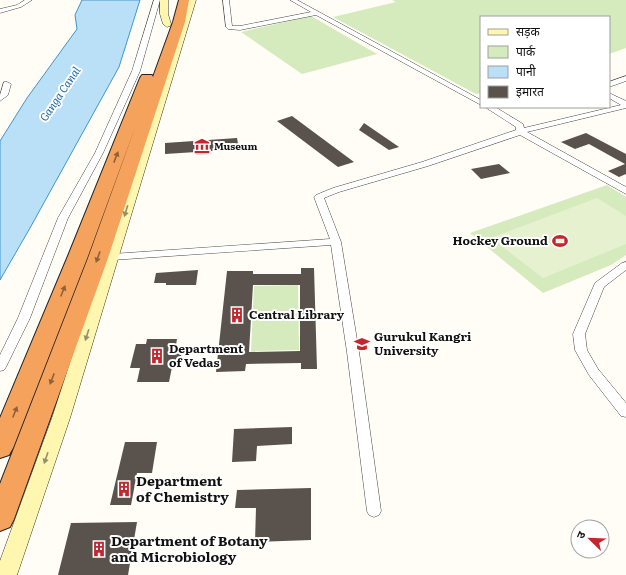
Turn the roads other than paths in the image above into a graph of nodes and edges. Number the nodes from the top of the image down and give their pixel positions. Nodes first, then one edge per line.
1 (29, 0) edge
2 (157, 0) edge
3 (164, 0) edge
4 (174, 0) edge
5 (184, 0) edge
6 (192, 0) edge
7 (226, 0) edge
8 (293, 0) edge
9 (0, 11) edge
10 (316, 13) junction
11 (166, 24) junction
12 (626, 78) edge
13 (7, 84) dead end
14 (610, 85) edge
15 (610, 96) edge
16 (0, 99) edge
17 (480, 102) edge
18 (626, 105) edge
19 (491, 108) edge
20 (520, 131) junction
21 (624, 186) edge
22 (336, 242) junction
23 (112, 257) junction
24 (626, 265) edge
25 (0, 367) edge
26 (626, 412) edge
27 (0, 448) edge
28 (374, 511) dead end
29 (0, 519) edge
30 (6, 575) edge

1 - 9 street
2 - 25 street
3 - 11 street
4 - 11 highway
5 -> 29 highway
6 -> 23 street
7 - 10 street
8 - 10 street
10 - 17 street
27 -> 11 highway
12 - 14 street
13 - 16 street
15 - 18 street
18 - 20 street
19 - 20 street
20 - 21 street
20 - 22 street
22 - 23 street
22 - 28 street
23 -> 30 street
24 - 26 street

